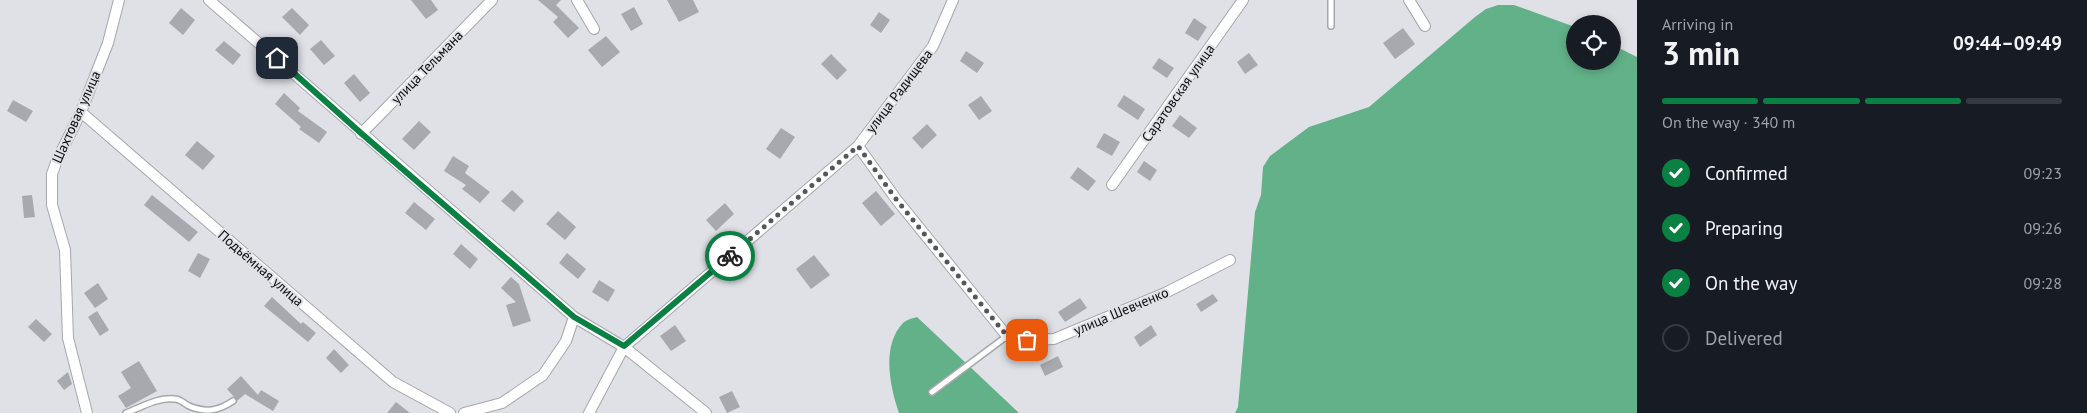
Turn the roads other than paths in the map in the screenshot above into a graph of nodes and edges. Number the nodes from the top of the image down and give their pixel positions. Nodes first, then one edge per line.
1 (119, 0) edge
2 (209, 0) edge
3 (492, 0) edge
4 (577, 0) edge
5 (953, 0) edge
6 (1243, 0) edge
7 (1330, 0) edge
8 (1409, 0) edge
9 (1331, 26) dead end
10 (1425, 26) dead end
11 (594, 29) dead end
12 (81, 112) junction
13 (362, 134) junction
14 (858, 146) junction
15 (1112, 185) dead end
16 (1230, 260) dead end
17 (574, 317) junction
18 (1007, 336) junction
19 (624, 346) junction
20 (932, 392) dead end
21 (233, 401) dead end
22 (87, 413) edge
23 (126, 413) edge
24 (450, 413) edge
25 (464, 413) edge
26 (589, 413) edge
27 (706, 413) edge

1 - 12 street, Шахтовая улица
2 - 13 street
3 - 13 street, улица Тельмана
4 - 11 street
5 - 14 street, улица Радищева
6 - 15 street, Саратовская улица
7 - 9 lane
8 - 10 street
12 - 22 street, Шахтовая улица
12 - 24 street, Подъёмная улица
13 - 17 street
14 - 18 street
14 - 19 street, улица Радищева
16 - 18 street, улица Шевченко
17 - 19 street
17 - 25 street
18 - 20 lane
19 - 26 street
19 - 27 street
21 - 23 lane

